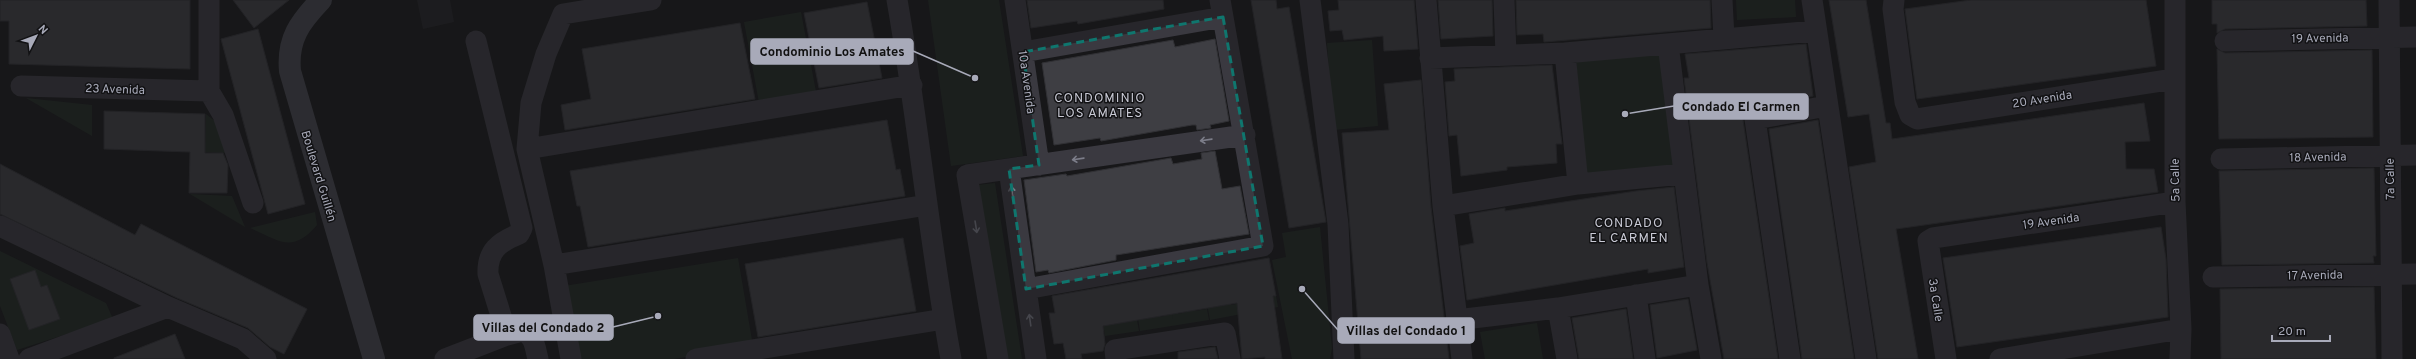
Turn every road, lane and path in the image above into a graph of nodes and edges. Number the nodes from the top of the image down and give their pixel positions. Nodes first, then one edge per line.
1 (209, 0) edge
2 (321, 0) edge
3 (651, 0) edge
4 (897, 0) edge
5 (1015, 0) edge
6 (1306, 0) edge
7 (1310, 0) edge
8 (1426, 0) edge
9 (1504, 0) edge
10 (1722, 0) edge
11 (1812, 0) edge
12 (1894, 0) edge
13 (2175, 0) edge
14 (2388, 0) edge
15 (1221, 9) edge
16 (1311, 22) junction
17 (1815, 31) junction
18 (2389, 37) junction
19 (2416, 37) edge
20 (1724, 38) junction
21 (476, 41) dead end
22 (2225, 41) dead end
23 (1668, 44) junction
24 (1023, 52) junction
25 (1565, 53) junction
26 (1506, 55) junction
27 (1430, 58) junction
28 (2174, 79) junction
29 (912, 84) junction
30 (21, 86) dead end
31 (209, 91) junction
32 (1827, 106) junction
33 (1245, 134) junction
34 (527, 149) junction
35 (2416, 155) edge
36 (2390, 156) junction
37 (2220, 159) dead end
38 (1039, 165) junction
39 (1009, 169) junction
40 (1683, 174) junction
41 (1578, 184) junction
42 (253, 202) dead end
43 (2175, 202) junction
44 (927, 205) junction
45 (1443, 206) junction
46 (0, 226) edge
47 (1928, 241) joint
48 (554, 265) junction
49 (2391, 274) junction
50 (2416, 274) edge
51 (2214, 276) dead end
52 (1698, 285) junction
53 (1026, 288) junction
54 (1636, 294) junction
55 (168, 307) junction
56 (1558, 308) junction
57 (944, 319) junction
58 (1456, 320) junction
59 (2181, 329) junction
60 (0, 334) edge
61 (507, 335) junction
62 (9, 359) edge
63 (29, 359) edge
64 (266, 359) edge
65 (374, 359) edge
66 (444, 359) edge
67 (538, 359) edge
68 (571, 359) edge
69 (696, 359) edge
70 (951, 359) edge
71 (998, 359) edge
72 (1036, 359) edge
73 (1116, 359) edge
74 (1230, 359) edge
75 (1344, 359) edge
76 (1462, 359) edge
77 (1567, 359) edge
78 (1645, 359) edge
79 (1709, 359) edge
80 (1790, 359) edge
81 (1866, 359) edge
82 (1946, 359) edge
83 (2000, 359) edge
84 (2180, 359) edge
85 (2392, 359) edge

1 - 31 street
2 - 65 main road, Boulevard Guillén
3 - 34 street
4 - 29 street
5 - 24 street, 10a Avenida
6 - 16 street
7 - 16 street
8 - 27 street
9 - 26 street
10 - 20 street
11 - 17 street
12 - 28 street, 20 Avenida
13 - 28 street, 5a Calle
14 - 18 street, 7a Calle
15 - 24 street
15 - 33 street
16 - 75 street
17 - 20 street
17 - 32 street
18 - 19 street, 19 Avenida
18 - 22 street, 19 Avenida
18 - 36 street, 7a Calle
20 - 23 street
21 - 61 street
23 - 25 street
23 - 40 street
24 - 38 street, 10a Avenida
25 - 26 street
25 - 41 street
26 - 27 street
27 - 45 street
28 - 43 street, 5a Calle
29 - 34 street
29 - 44 street
30 - 31 street, 23 Avenida
31 - 42 street
32 - 80 street
32 - 81 street
33 -> 38 street
33 - 53 street
34 - 48 street
35 - 36 street, 18 Avenida
36 - 37 street, 18 Avenida
36 - 49 street, 7a Calle
38 - 39 street
53 -> 39 street
39 -> 71 street
40 - 41 street
40 - 52 street
41 - 45 street
43 - 47 street, 19 Avenida
43 - 59 street, 5a Calle
44 - 48 street
44 - 57 street
45 - 58 street
46 - 55 street
47 - 82 street, 3a Calle
48 - 68 street
49 - 50 street, 17 Avenida
49 - 51 street, 17 Avenida
49 - 85 street, 7a Calle
52 - 54 street
52 - 79 street
72 -> 53 street
54 - 56 street
54 - 78 street
55 - 63 street
55 - 64 street
56 - 58 street
56 - 77 street
57 - 69 street
57 - 70 street
58 - 76 street
59 - 83 street
59 - 84 street, 5a Calle
60 - 62 street
61 - 66 street
61 - 67 street
73 - 74 street

